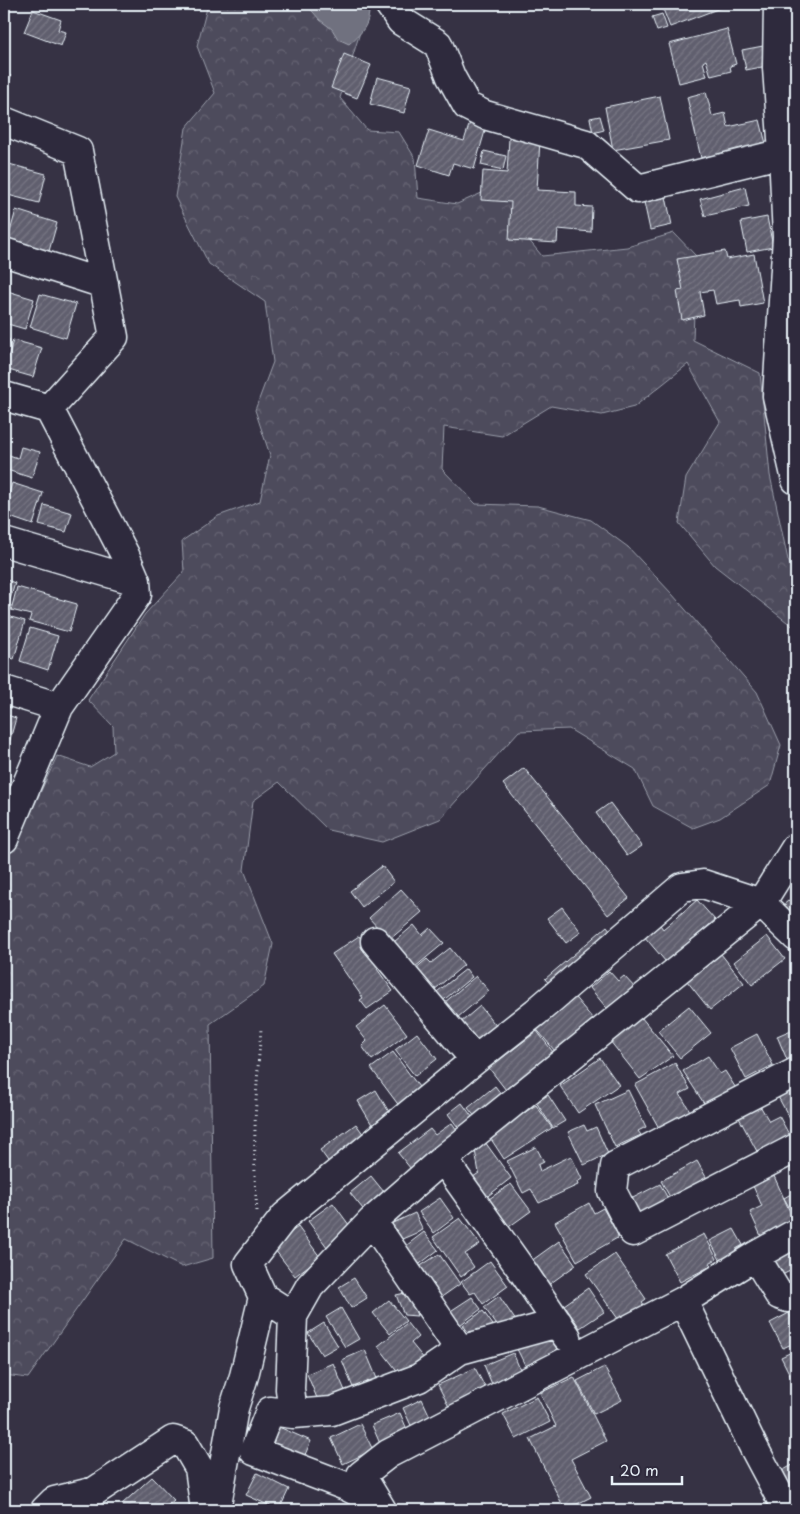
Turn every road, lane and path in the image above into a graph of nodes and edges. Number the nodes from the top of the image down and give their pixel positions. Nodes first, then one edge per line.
1 (389, 4) edge
2 (778, 4) edge
3 (4, 121) edge
4 (783, 153) junction
5 (4, 252) edge
6 (104, 284) junction
7 (4, 396) edge
8 (49, 410) junction
9 (796, 480) edge
10 (4, 542) edge
11 (136, 581) junction
12 (4, 690) edge
13 (59, 707) junction
14 (4, 839) edge
15 (796, 847) edge
16 (761, 904) junction
17 (796, 937) edge
18 (375, 941) dead end
19 (261, 1029) dead end
20 (475, 1060) junction
21 (796, 1072) edge
22 (796, 1148) edge
23 (443, 1159) junction
24 (372, 1221) junction
25 (796, 1233) edge
26 (259, 1249) junction
27 (755, 1256) junction
28 (796, 1295) edge
29 (263, 1297) junction
30 (683, 1301) junction
31 (294, 1316) junction
32 (558, 1323) junction
33 (460, 1350) junction
34 (579, 1355) junction
35 (293, 1414) junction
36 (380, 1506) edge
37 (45, 1510) edge
38 (206, 1510) edge
39 (216, 1510) edge
40 (787, 1510) edge

1 - 4 street
2 - 4 street
3 - 6 street
4 - 9 street
5 - 6 street
6 - 8 street
7 - 8 street
8 - 11 street
10 - 11 street
11 - 13 street
12 - 13 street
13 - 14 street
15 - 16 street
16 - 17 street
16 - 20 street
16 - 23 street
18 - 20 street
19 - 26 path
20 - 26 street
21 - 22 street
23 - 24 street
23 - 32 street
24 - 31 street
24 - 33 street
25 - 27 street
26 - 29 street
27 - 28 street
27 - 30 street
29 - 31 street
29 - 39 street
30 - 34 street
30 - 40 street
31 - 35 street
32 - 33 street
32 - 34 street
33 - 35 street
34 - 36 street
35 - 36 street
37 - 38 street

